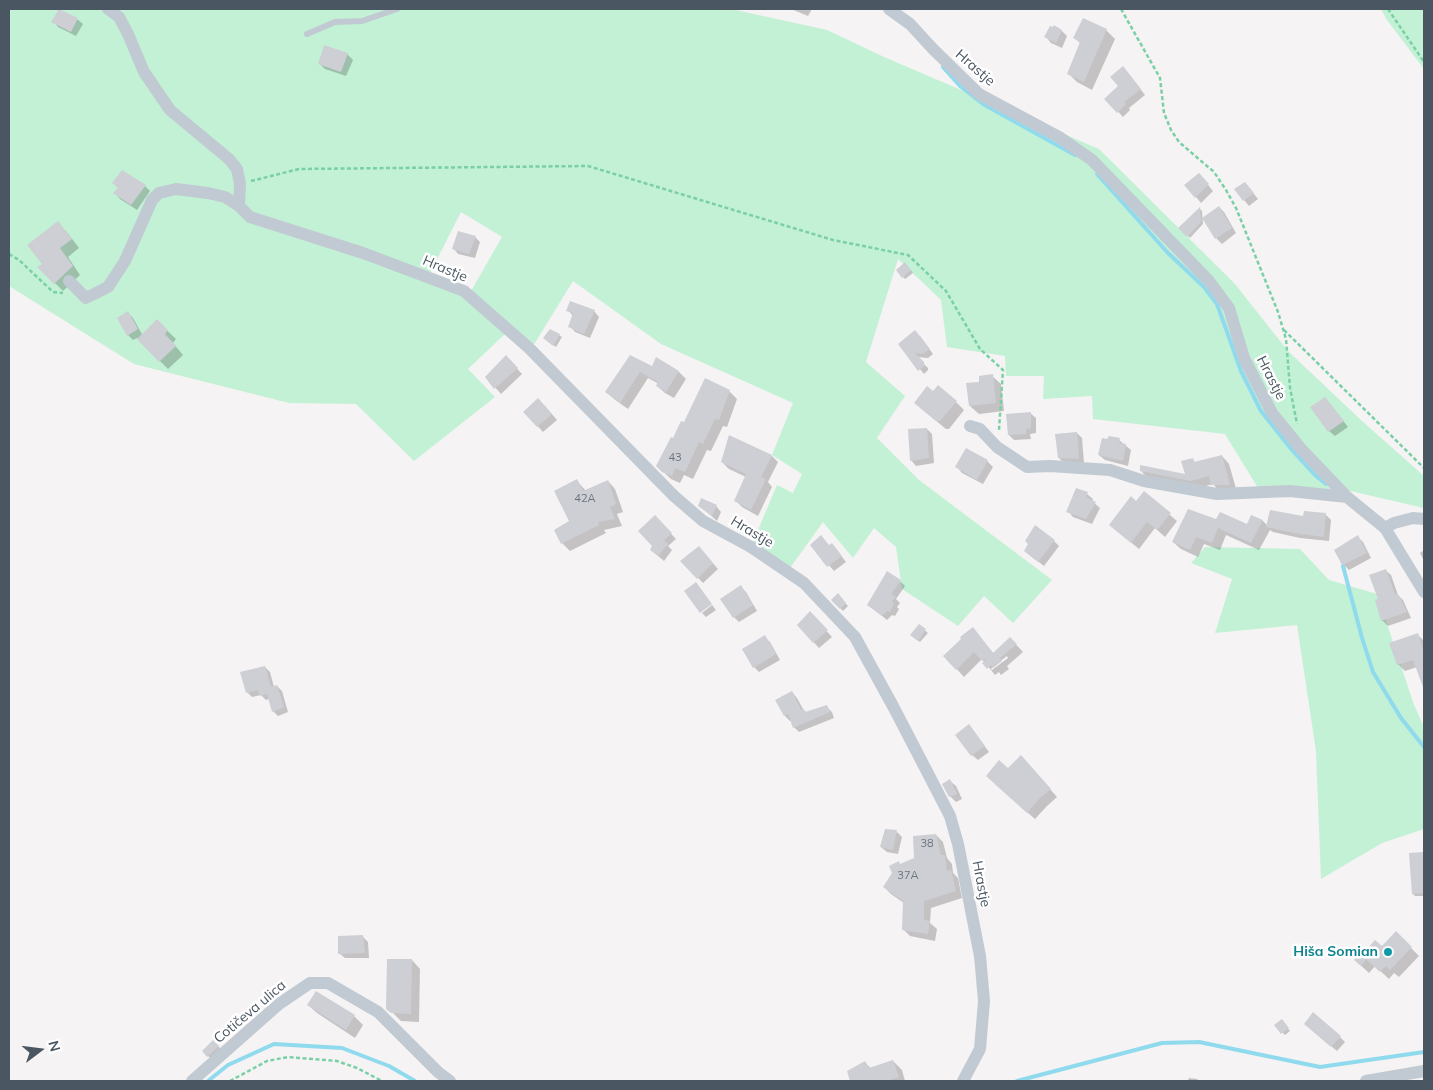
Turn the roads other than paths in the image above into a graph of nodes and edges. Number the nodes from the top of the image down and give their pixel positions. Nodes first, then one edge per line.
1 (108, 9) edge
2 (397, 9) edge
3 (889, 9) edge
4 (307, 34) dead end
5 (239, 206) junction
6 (69, 281) dead end
7 (970, 426) dead end
8 (1347, 498) junction
9 (1424, 519) edge
10 (1385, 528) junction
11 (1424, 592) edge
12 (1424, 1071) edge
13 (192, 1081) edge
14 (450, 1081) edge
15 (962, 1081) edge
16 (1366, 1081) edge

1 - 5 street
2 - 4 lane
3 - 8 street, Hrastje
5 - 6 street, Hrastje
5 - 15 street, Hrastje
7 - 8 street
8 - 10 street, Hrastje
9 - 10 street
10 - 11 street
12 - 16 street
13 - 14 street, Cotičeva ulica

